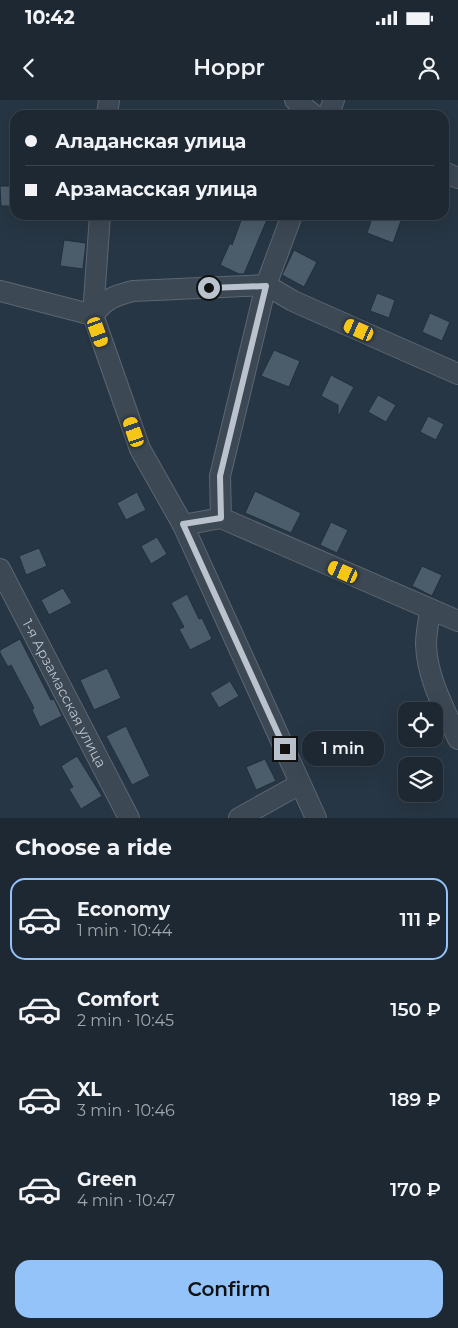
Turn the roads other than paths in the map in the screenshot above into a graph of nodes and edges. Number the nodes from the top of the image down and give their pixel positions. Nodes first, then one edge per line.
1 (296, 100) edge
2 (308, 110) edge
3 (100, 220) edge
4 (290, 220) edge
5 (266, 286) junction
6 (0, 292) edge
7 (92, 315) junction
8 (458, 374) edge
9 (221, 518) junction
10 (183, 524) junction
11 (0, 568) edge
12 (430, 610) junction
13 (458, 621) edge
14 (458, 739) edge
15 (300, 784) junction
16 (129, 818) edge
17 (239, 818) edge
18 (316, 818) edge

1 - 2 street
3 - 7 street
4 - 5 street
5 - 7 street
5 - 8 street
5 - 9 street
6 - 7 street
7 - 10 street
9 - 10 street
9 - 12 street
10 - 15 street
11 - 16 street, 1-я Арзамасская улица
12 - 13 street
12 - 14 street
15 - 17 street
15 - 18 street

